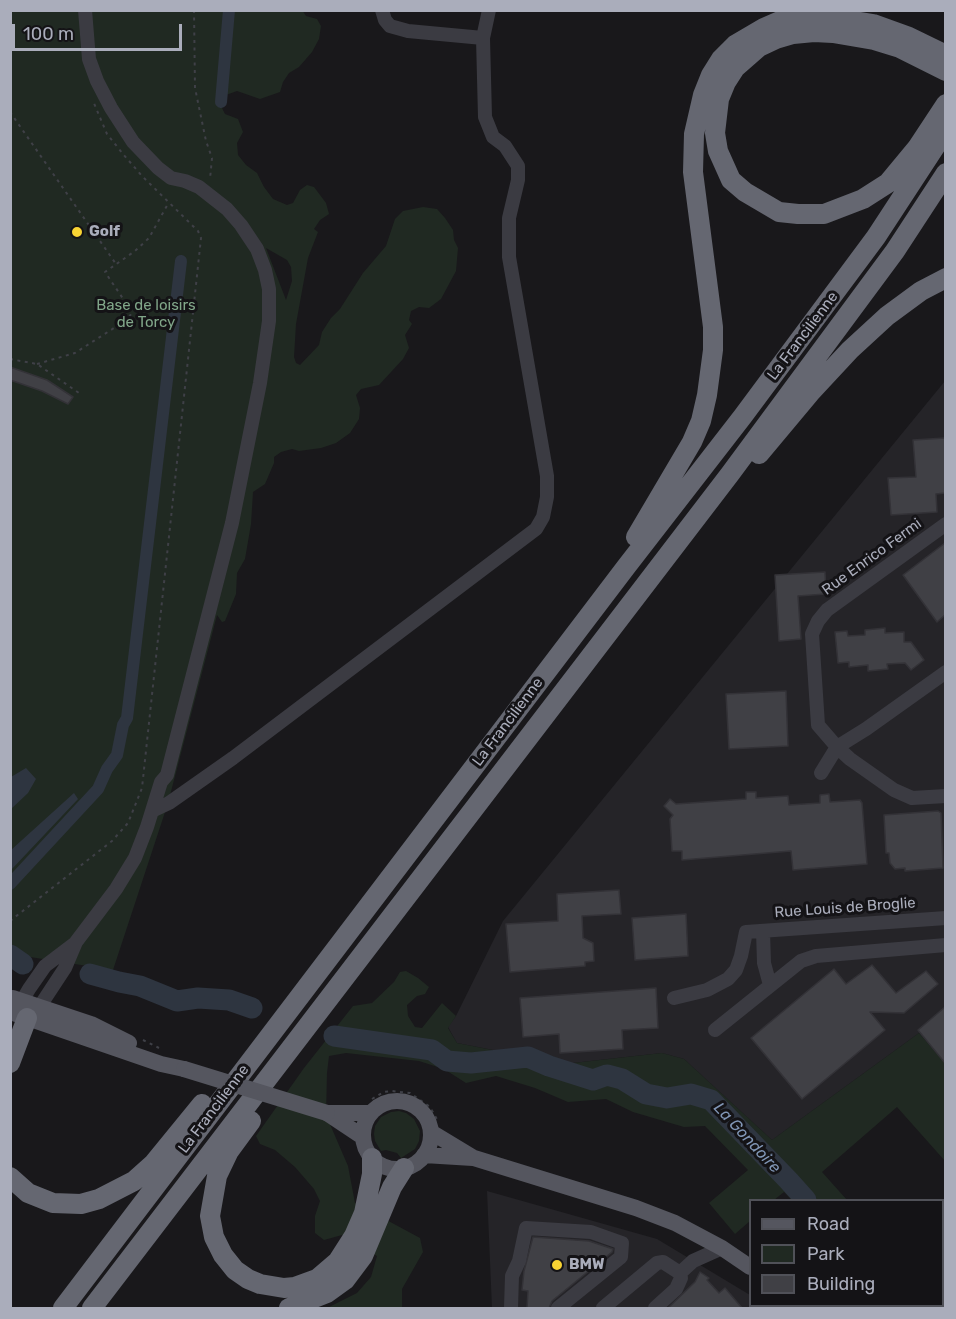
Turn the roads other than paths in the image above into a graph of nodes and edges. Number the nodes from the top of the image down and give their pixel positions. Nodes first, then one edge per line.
1 (85, 10) edge
2 (382, 10) edge
3 (489, 10) edge
4 (483, 38) junction
5 (940, 61) edge
6 (945, 104) edge
7 (945, 130) edge
8 (945, 173) edge
9 (171, 178) junction
10 (945, 278) edge
11 (730, 474) junction
12 (945, 524) edge
13 (626, 567) junction
14 (945, 672) edge
15 (837, 747) junction
16 (821, 773) dead end
17 (161, 782) junction
18 (945, 796) edge
19 (153, 811) junction
20 (945, 918) edge
21 (763, 931) junction
22 (76, 942) junction
23 (945, 945) edge
24 (770, 985) junction
25 (674, 999) dead end
26 (22, 1007) edge
27 (715, 1030) dead end
28 (269, 1038) junction
29 (10, 1064) edge
30 (269, 1076) junction
31 (327, 1113) junction
32 (371, 1113) junction
33 (431, 1132) junction
34 (363, 1137) junction
35 (424, 1155) junction
36 (372, 1158) junction
37 (474, 1158) junction
38 (404, 1168) junction
39 (10, 1177) edge
40 (722, 1248) junction
41 (749, 1266) edge
42 (680, 1272) junction
43 (63, 1308) edge
44 (92, 1308) edge
45 (289, 1308) edge
46 (511, 1308) edge
47 (558, 1308) edge
48 (603, 1308) edge
49 (655, 1308) edge

1 - 9 street
2 - 4 street
3 - 4 street
4 - 19 street
5 - 6 highway
5 - 13 highway
7 - 13 highway, La Francilienne
8 - 11 highway, La Francilienne
9 - 17 street
9 - 17 street
10 - 11 highway
11 - 30 highway, La Francilienne
12 - 15 street, Rue Enrico Fermi
13 - 28 highway, La Francilienne
14 - 15 street
15 - 16 street
15 - 18 street
17 - 19 street
19 - 22 street
20 - 21 street, Rue Louis de Broglie
21 - 24 street
21 - 25 street, Rue Louis de Broglie
22 - 26 street
22 - 26 street
23 - 24 street
24 - 27 street
26 - 29 highway
26 - 31 main road, bridge
28 - 39 highway
28 - 43 highway, La Francilienne
30 - 36 highway
30 - 44 highway, La Francilienne
31 - 32 main road
31 - 34 main road
32 - 33 main road
32 - 34 main road
33 - 35 main road
33 - 37 main road
34 - 36 main road
35 - 37 main road
35 - 38 main road
36 - 38 main road
37 - 40 main road
38 - 45 highway
40 - 41 main road
40 - 42 street
42 - 48 street
42 - 49 street
46 - 47 street

